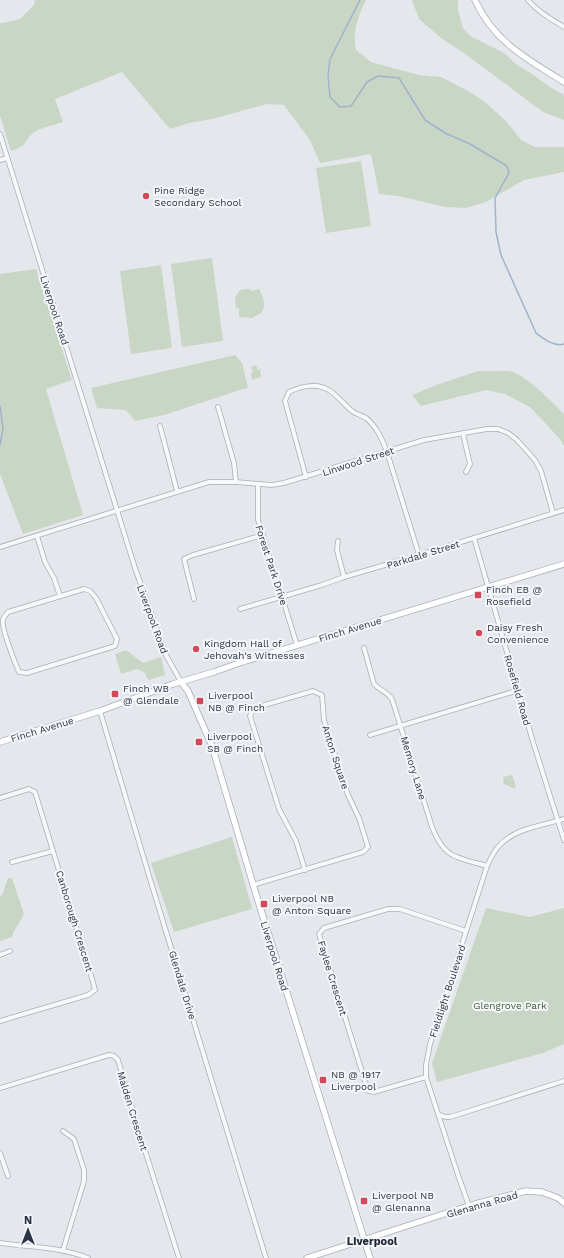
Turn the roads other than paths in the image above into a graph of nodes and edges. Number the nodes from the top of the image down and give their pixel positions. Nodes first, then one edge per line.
1 (475, 0) edge
2 (528, 0) edge
3 (564, 28) edge
4 (564, 82) edge
5 (0, 134) edge
6 (8, 158) junction
7 (0, 160) edge
8 (218, 407) dead end
9 (160, 426) dead end
10 (463, 434) junction
11 (387, 452) junction
12 (466, 472) dead end
13 (306, 477) junction
14 (236, 482) junction
15 (258, 484) junction
16 (177, 491) junction
17 (564, 510) edge
18 (118, 511) junction
19 (553, 513) junction
20 (263, 535) junction
21 (37, 536) junction
22 (474, 538) junction
23 (338, 541) dead end
24 (0, 547) edge
25 (418, 555) junction
26 (564, 564) edge
27 (344, 577) junction
28 (488, 587) junction
29 (60, 596) junction
30 (282, 597) junction
31 (194, 599) dead end
32 (240, 610) dead end
33 (297, 645) junction
34 (364, 648) dead end
35 (181, 682) junction
36 (519, 690) junction
37 (100, 711) junction
38 (401, 726) junction
39 (370, 735) dead end
40 (0, 742) edge
41 (0, 798) edge
42 (564, 819) edge
43 (558, 821) junction
44 (564, 840) edge
45 (53, 851) junction
46 (12, 862) dead end
47 (487, 866) junction
48 (305, 870) junction
49 (253, 885) junction
50 (466, 931) junction
51 (10, 951) dead end
52 (0, 955) edge
53 (0, 1021) edge
54 (426, 1076) junction
55 (564, 1081) edge
56 (0, 1088) edge
57 (439, 1115) junction
58 (63, 1131) dead end
59 (0, 1153) edge
60 (8, 1176) dead end
61 (564, 1203) edge
62 (469, 1206) junction
63 (365, 1239) junction
64 (0, 1243) edge
65 (63, 1250) junction
66 (88, 1258) edge
67 (179, 1258) edge
68 (266, 1258) edge
69 (307, 1258) edge
70 (370, 1258) edge

1 - 4 main road
2 - 3 street
5 - 6 street, Liverpool Road
6 - 7 street
6 - 18 street, Liverpool Road
8 - 14 street
9 - 16 street
10 - 11 street, Linwood Street
10 - 12 street
10 - 19 street, Linwood Street
11 - 13 street, Linwood Street
11 - 13 street
11 - 25 street
13 - 15 street, Linwood Street
14 - 15 street, Linwood Street
14 - 16 street, Linwood Street
15 - 20 street, Forest Park Drive
16 - 18 street, Linwood Street
17 - 19 street, Parkdale Street
18 - 21 street, Linwood Street
18 - 35 street, Liverpool Road
19 - 22 street, Parkdale Street
20 - 30 street, Forest Park Drive
20 - 31 street
21 - 24 street, Linwood Street
21 - 29 street
22 - 25 street, Parkdale Street
22 - 28 street, Rosefield Road
23 - 27 street
25 - 27 street, Parkdale Street
26 - 28 main road, Finch Avenue
27 - 30 street, Parkdale Street
28 - 33 main road, Finch Avenue
28 - 36 street, Rosefield Road
29 - 29 street
30 - 32 street, Parkdale Street
30 - 33 street, Forest Park Drive
33 - 35 main road, Finch Avenue
34 - 38 street, Memory Lane
35 - 37 main road, Finch Avenue
35 - 49 main road, Liverpool Road
36 - 38 street
36 - 43 street, Rosefield Road
37 - 40 main road, Finch Avenue
37 - 68 street, Glendale Drive
38 - 39 street
38 - 47 street, Memory Lane
41 - 45 street, Canborough Crescent
42 - 43 street, Fieldlight Boulevard
43 - 44 street, Rosefield Road
43 - 47 street, Fieldlight Boulevard
45 - 46 street
45 - 53 street, Canborough Crescent
47 - 50 street, Fieldlight Boulevard
48 - 48 street, Anton Square
48 - 49 street, Anton Square
49 - 63 main road, Liverpool Road
50 - 54 street, Fieldlight Boulevard
50 - 54 street, Faylee Crescent
51 - 52 street
54 - 57 street, Fieldlight Boulevard
55 - 57 street
56 - 67 street, Malden Crescent
57 - 62 street, Fieldlight Boulevard
58 - 65 street
59 - 60 street
61 - 62 main road, Glenanna Road
62 - 63 main road, Glenanna Road
63 - 69 main road, Glenanna Road
63 - 70 main road, Liverpool Road
64 - 65 street
65 - 66 street

